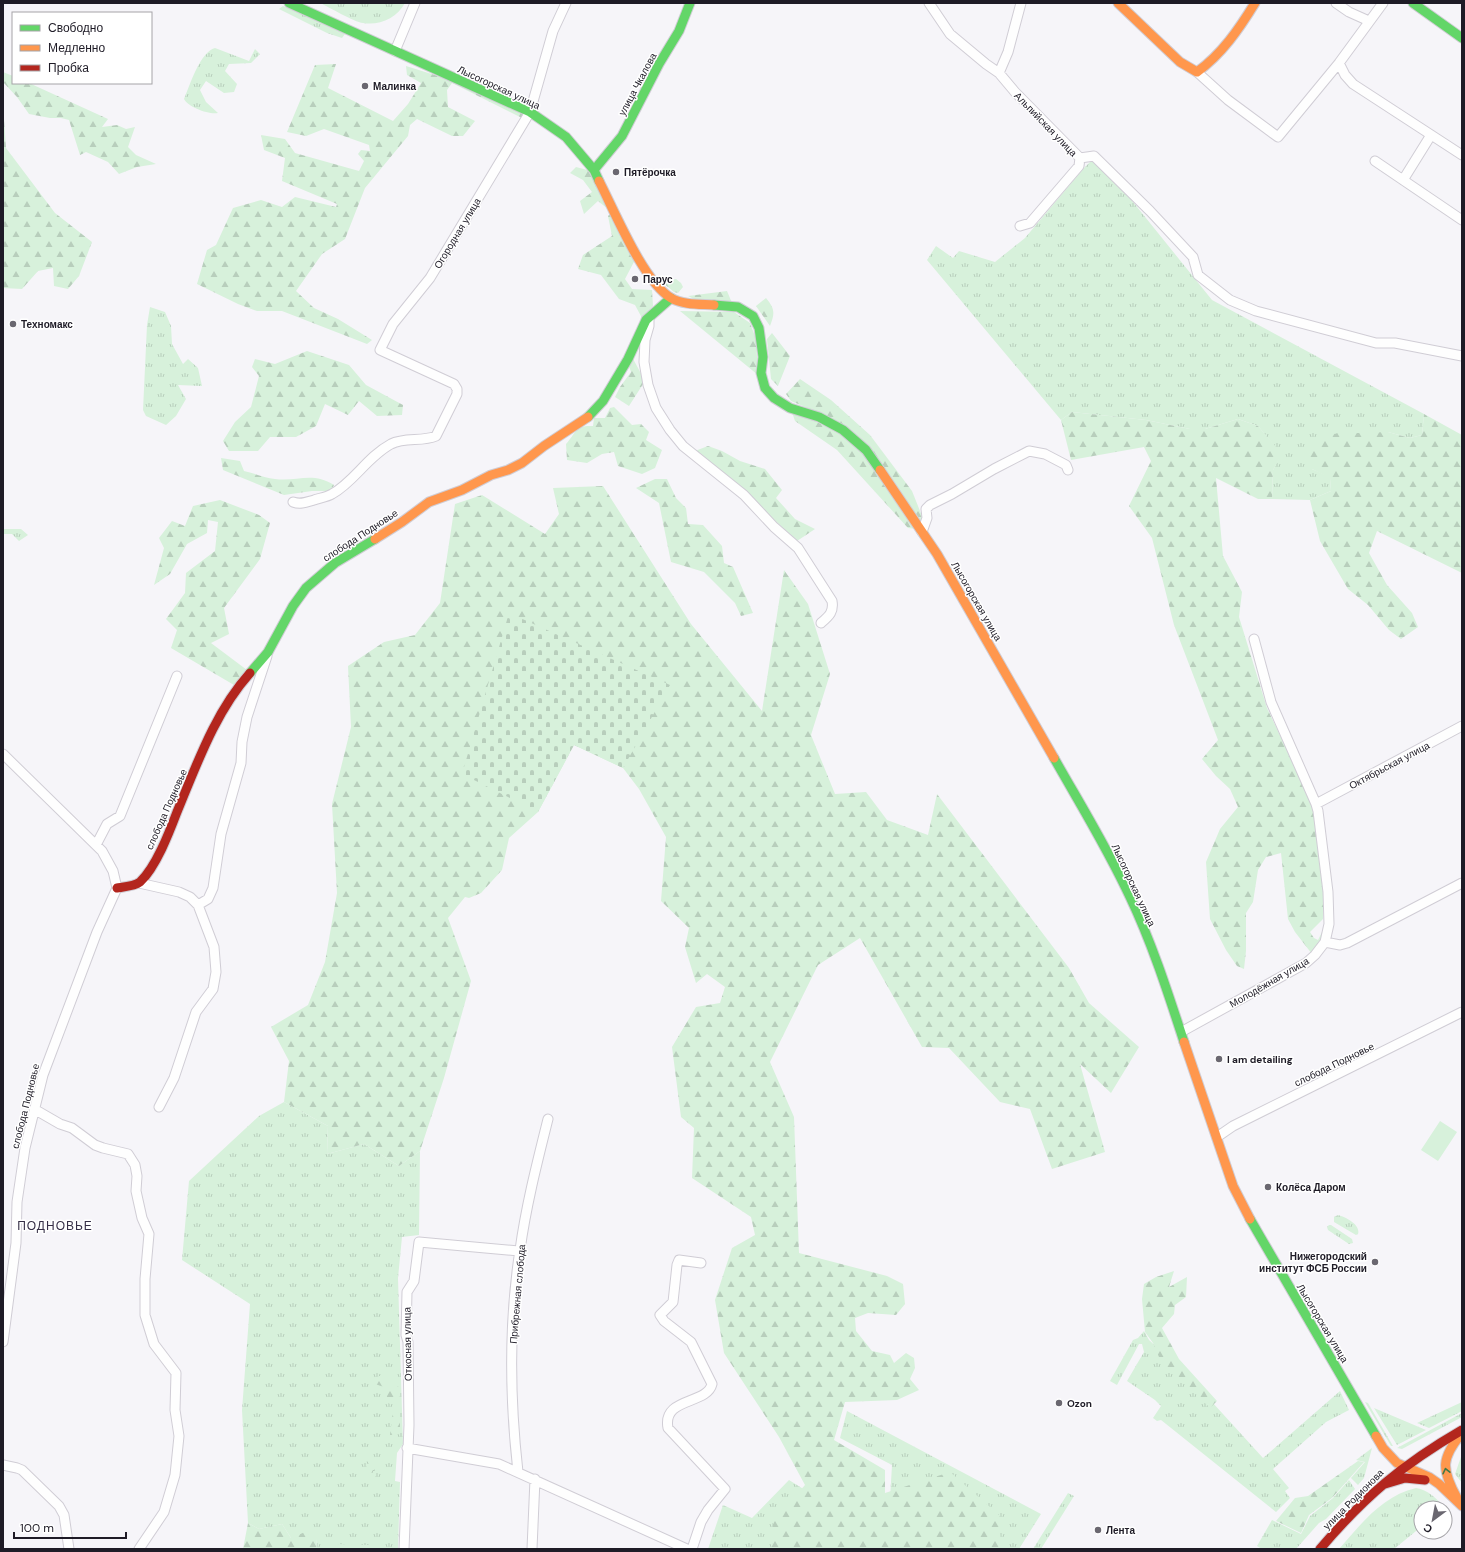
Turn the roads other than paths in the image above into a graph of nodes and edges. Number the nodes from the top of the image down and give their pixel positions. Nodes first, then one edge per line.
1 (289, 3) edge
2 (416, 3) edge
3 (566, 3) edge
4 (690, 3) edge
5 (929, 3) edge
6 (1021, 3) edge
7 (1118, 3) edge
8 (1255, 3) edge
9 (1336, 3) edge
10 (1383, 3) edge
11 (1413, 3) edge
12 (1369, 21) junction
13 (1462, 38) edge
14 (395, 51) junction
15 (1339, 63) junction
16 (1197, 72) junction
17 (999, 73) junction
18 (530, 112) junction
19 (1431, 135) junction
20 (1462, 155) edge
21 (1080, 158) junction
22 (1375, 161) dead end
23 (594, 170) junction
24 (1402, 180) junction
25 (1462, 220) edge
26 (1020, 226) dead end
27 (671, 298) junction
28 (646, 321) junction
29 (1462, 356) edge
30 (1068, 470) dead end
31 (293, 502) dead end
32 (922, 532) junction
33 (821, 623) dead end
34 (1254, 639) dead end
35 (268, 652) junction
36 (177, 676) dead end
37 (1462, 726) edge
38 (3, 754) edge
39 (1316, 804) junction
40 (96, 845) junction
41 (138, 883) junction
42 (1462, 883) edge
43 (117, 888) junction
44 (198, 905) junction
45 (1325, 942) junction
46 (1462, 1012) edge
47 (1181, 1032) junction
48 (159, 1106) dead end
49 (34, 1109) junction
50 (548, 1119) dead end
51 (1217, 1137) junction
52 (519, 1251) junction
53 (701, 1263) dead end
54 (3, 1342) edge
55 (1462, 1430) edge
56 (1462, 1434) edge
57 (407, 1448) junction
58 (3, 1465) edge
59 (1404, 1466) junction
60 (518, 1472) junction
61 (535, 1479) junction
62 (1373, 1491) junction
63 (1462, 1506) edge
64 (69, 1549) edge
65 (139, 1549) edge
66 (404, 1549) edge
67 (532, 1549) edge
68 (687, 1549) edge
69 (692, 1549) edge
70 (1320, 1549) edge

1 - 14 street, Лысогорская улица
2 - 14 street
3 - 18 street, Огородная улица
4 - 23 street, улица Чкалова
5 - 17 street, Альпийская улица
6 - 17 street
7 - 16 street
8 - 16 street
9 - 12 street
10 - 12 street
11 - 13 street
12 - 15 street
14 - 18 street, Лысогорская улица
15 - 16 street
15 - 19 street
17 - 21 street, Альпийская улица
18 - 23 street, Лысогорская улица
18 - 31 street, Огородная улица
19 - 20 street
19 - 24 street
21 - 26 street, Альпийская улица
21 - 29 street
22 - 24 street
23 - 27 street, Лысогорская улица
24 - 25 street
27 - 28 street
27 - 32 street, Лысогорская улица
28 - 33 street
28 - 35 street, слобода Подновье
30 - 32 street
32 - 47 street, Лысогорская улица
34 - 39 street
35 - 41 street, слобода Подновье
35 - 44 street
36 - 40 street
37 - 39 street, Октябрьская улица
38 - 40 street
39 - 45 street
40 - 43 street
41 - 43 street
41 - 44 street
42 - 45 street
43 - 49 street, слобода Подновье
44 - 48 street
45 - 47 street, Молодёжная улица
46 - 51 street, слобода Подновье
47 - 51 street, Лысогорская улица
49 - 54 street, слобода Подновье
49 - 65 street
50 - 52 street, Прибрежная слобода
51 - 59 street, Лысогорская улица
52 - 57 street, Откосная улица
52 - 60 street, Прибрежная слобода
53 - 69 street
55 - 59 street, улица Родионова
63 -> 56 street
57 - 60 street
57 - 66 street, Откосная улица
58 - 64 street
59 - 62 street, улица Родионова
59 - 63 street, Лысогорская улица
60 - 61 street
61 - 67 street
61 - 68 street
62 - 63 street
62 - 70 street, улица Родионова

